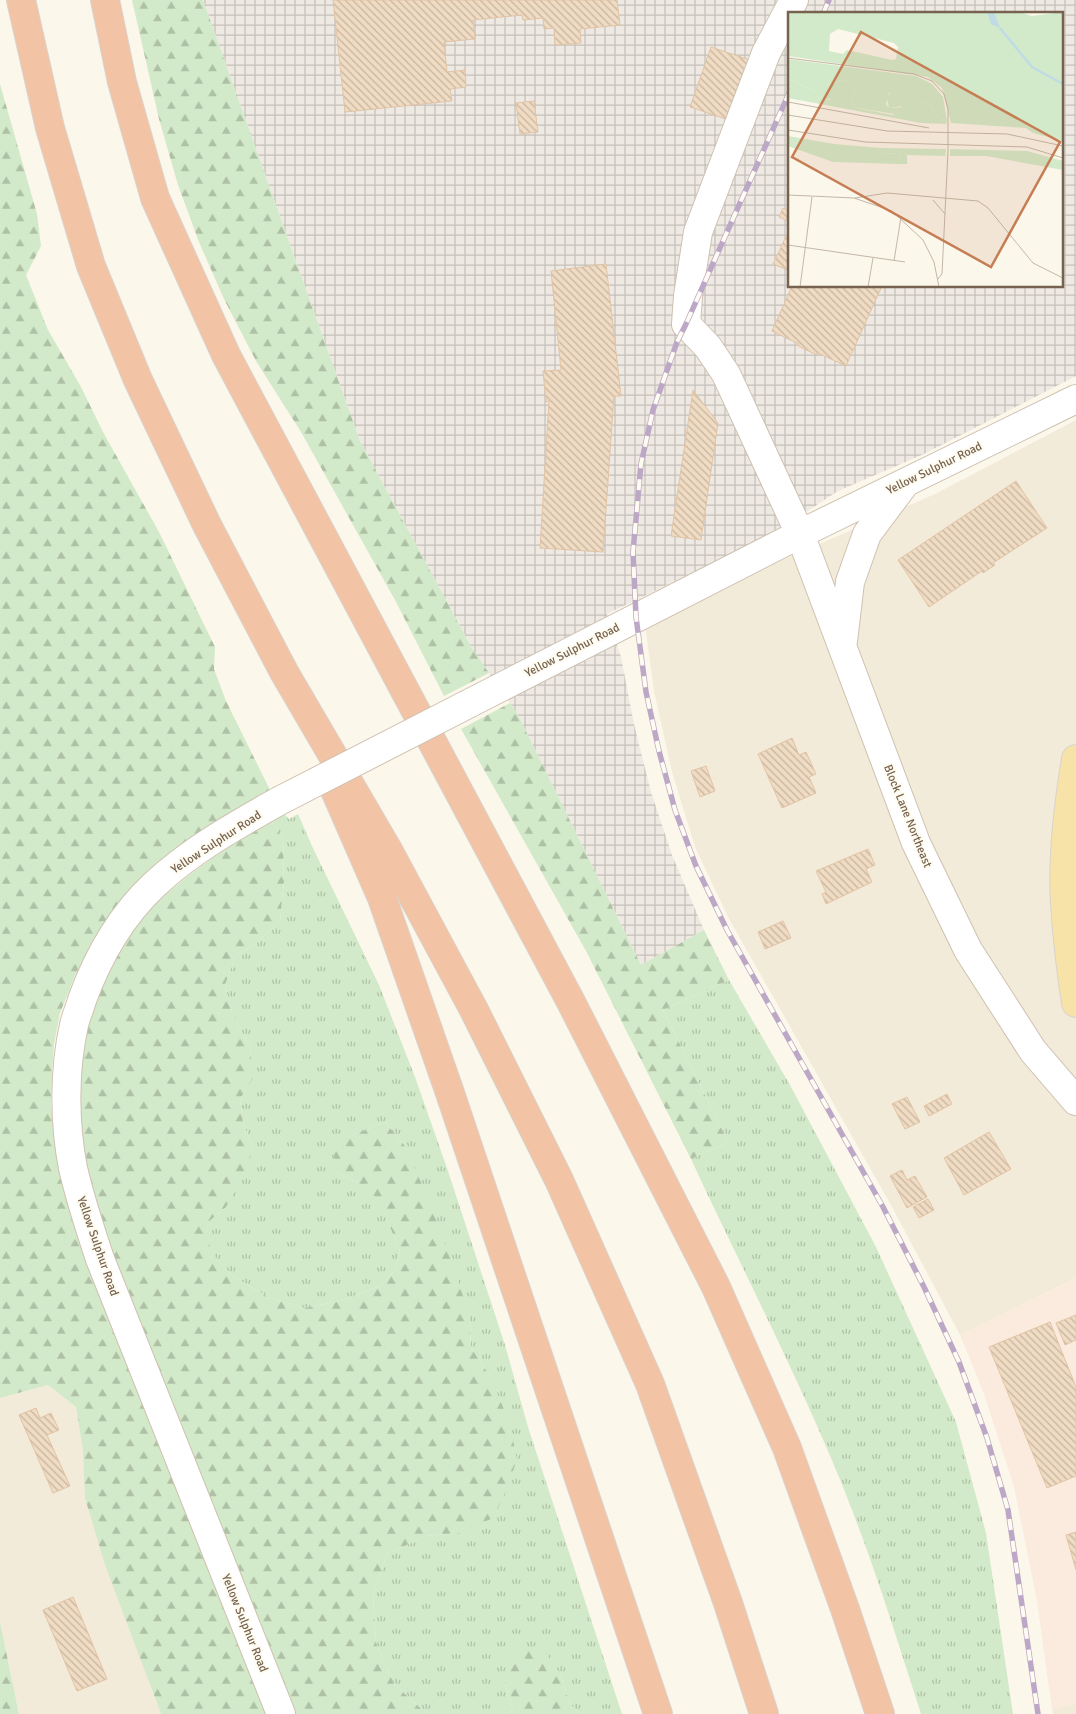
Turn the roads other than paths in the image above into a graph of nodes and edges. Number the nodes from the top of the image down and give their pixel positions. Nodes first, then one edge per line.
1 (21, 0) edge
2 (105, 0) edge
3 (794, 0) edge
4 (1076, 399) edge
5 (905, 482) junction
6 (800, 534) junction
7 (842, 647) junction
8 (284, 672) junction
9 (1075, 767) edge
10 (1076, 1003) edge
11 (1076, 1101) edge
12 (281, 1714) edge
13 (658, 1714) edge
14 (764, 1714) edge
15 (880, 1714) edge

1 - 8 highway
2 - 15 highway
3 - 6 street, Block Lane Northeast
4 - 5 street, Yellow Sulphur Road
5 - 6 street, Yellow Sulphur Road
5 - 7 street
6 - 7 street, Block Lane Northeast
6 - 12 street, Yellow Sulphur Road, bridge
7 - 11 street, Block Lane Northeast
8 - 13 highway
8 - 14 highway
9 - 10 main road

